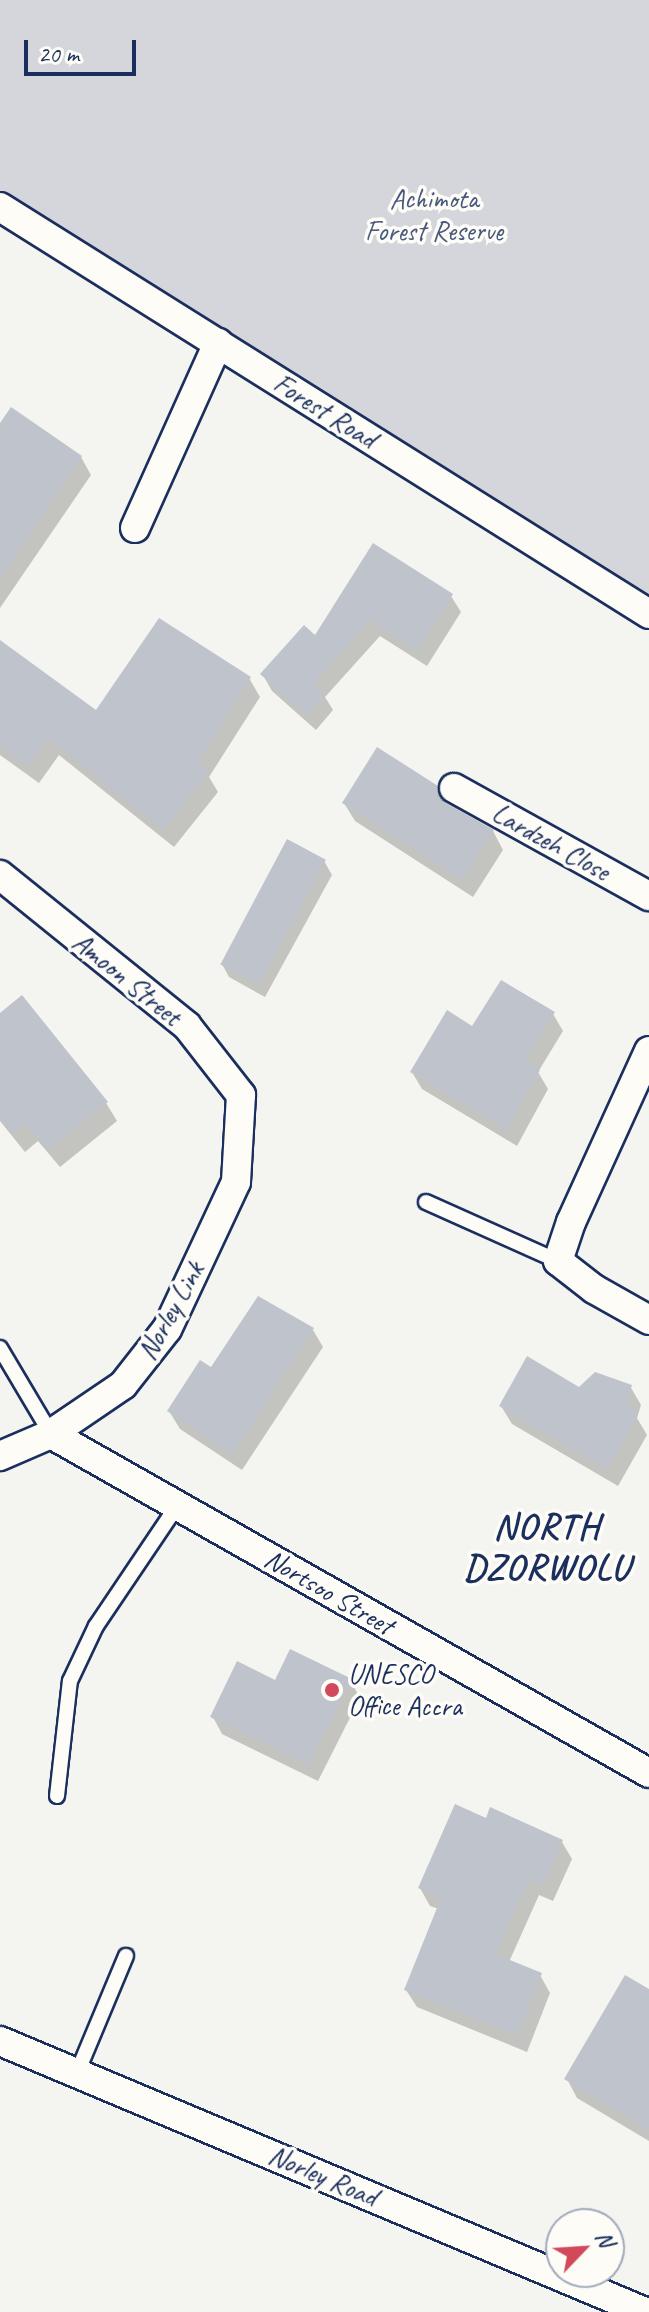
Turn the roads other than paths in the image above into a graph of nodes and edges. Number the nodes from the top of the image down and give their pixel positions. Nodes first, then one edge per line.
1 (0, 207) edge
2 (218, 343) junction
3 (135, 528) dead end
4 (649, 614) edge
5 (454, 788) dead end
6 (0, 875) edge
7 (649, 896) edge
8 (649, 1051) edge
9 (241, 1095) joint
10 (426, 1202) dead end
11 (558, 1261) junction
12 (649, 1320) edge
13 (0, 1348) edge
14 (51, 1434) junction
15 (0, 1456) edge
16 (177, 1506) junction
17 (649, 1773) edge
18 (57, 1796) dead end
19 (126, 1956) dead end
20 (0, 2041) edge
21 (77, 2073) junction
22 (645, 2312) edge

1 - 2 street, Forest Road
2 - 3 street
2 - 4 street, Forest Road
5 - 7 street, Lardzeh Close
6 - 9 street, Amoon Street
8 - 11 street
9 - 14 street, Norley Link
10 - 11 lane
11 - 12 street
13 - 14 lane
14 - 15 street, Norley Link
14 - 16 street, Nortsoo Street
16 - 17 street, Nortsoo Street
16 - 18 lane
19 - 21 lane
20 - 21 street, Norley Road
21 - 22 street, Norley Road

